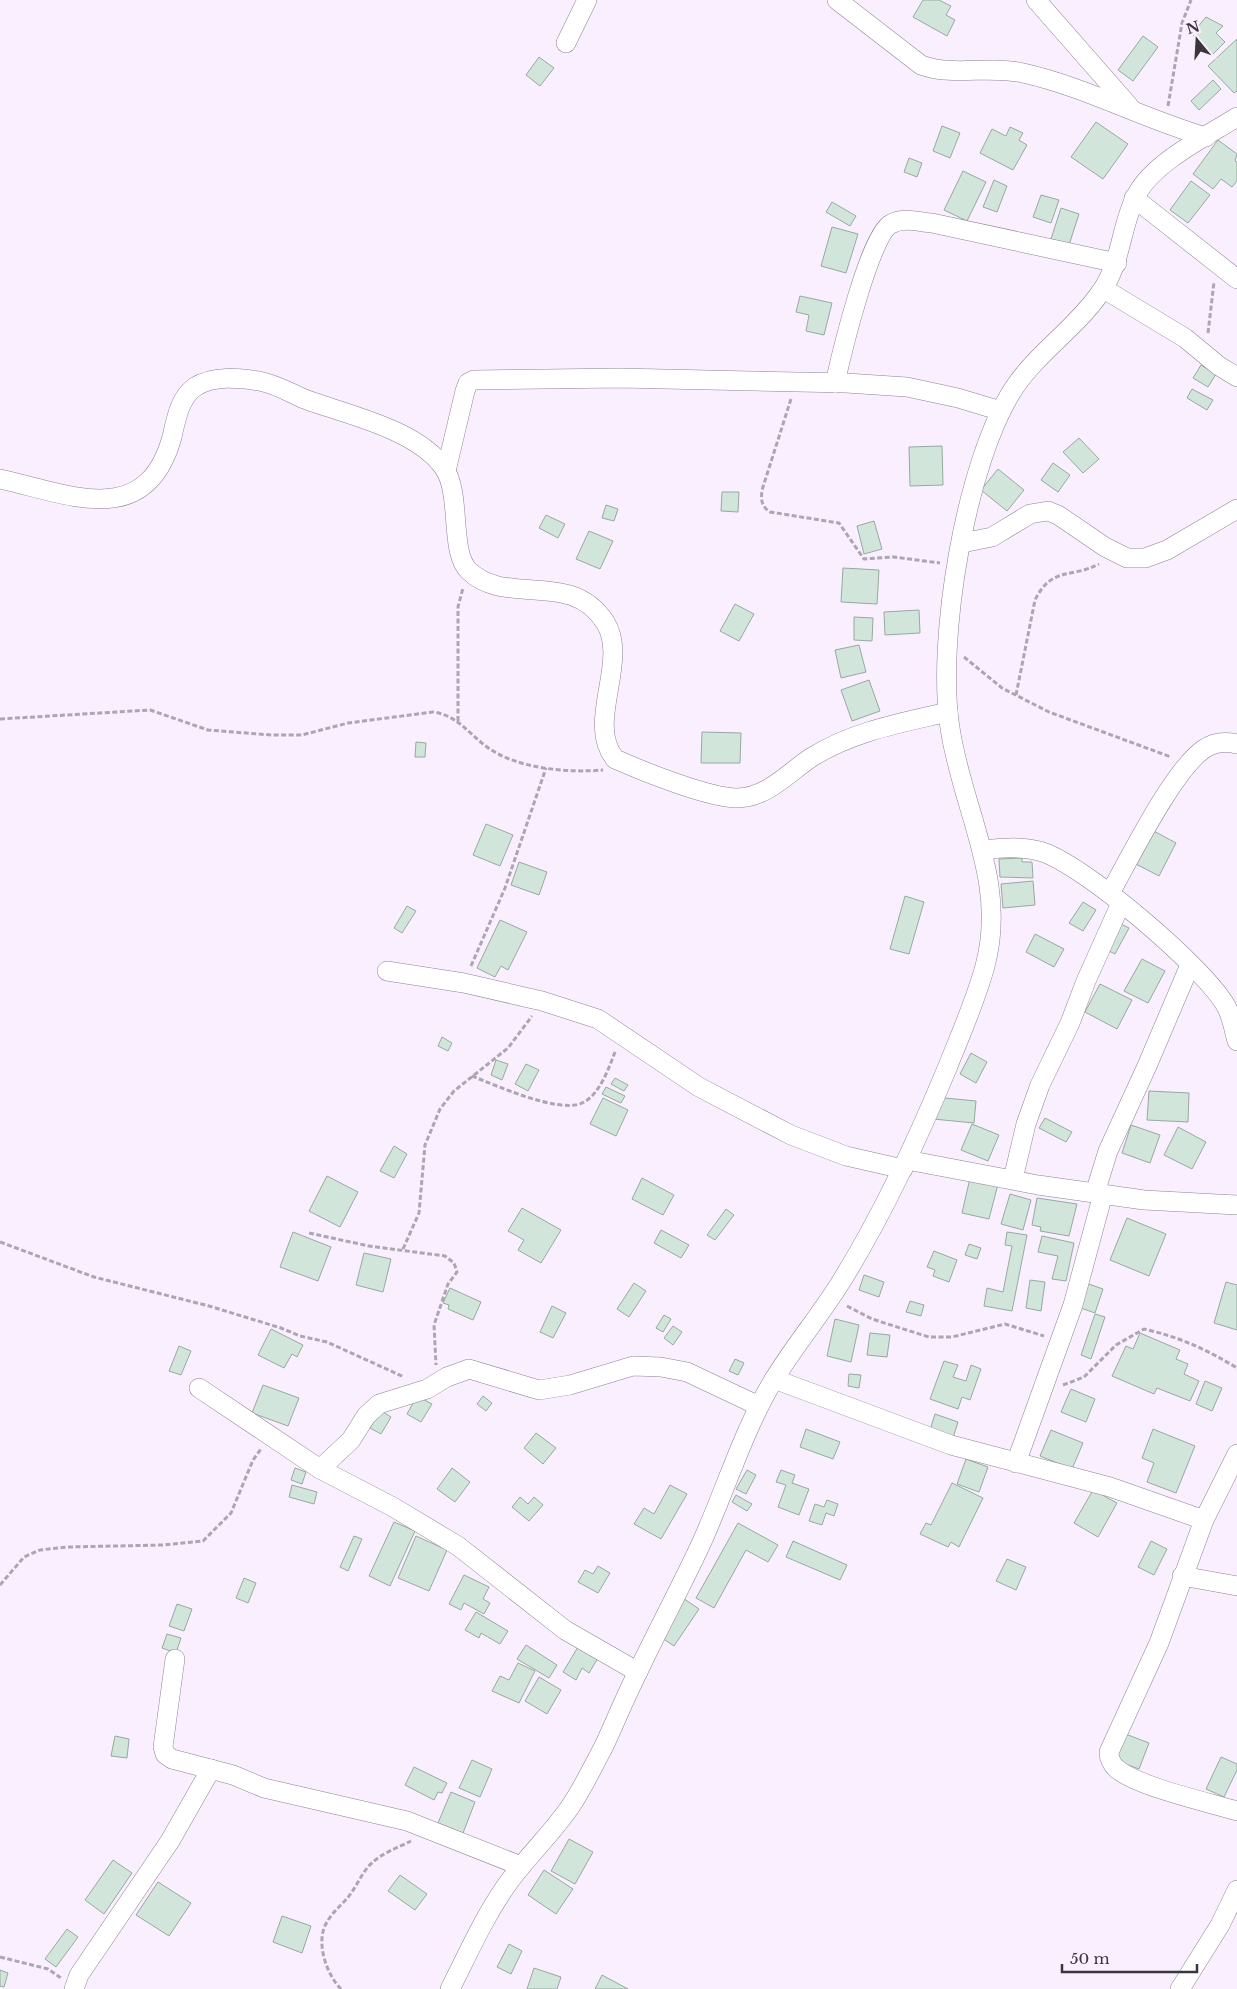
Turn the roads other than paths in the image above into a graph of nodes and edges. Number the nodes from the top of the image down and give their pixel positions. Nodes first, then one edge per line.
1 (587, 0) edge
2 (837, 0) edge
3 (1036, 0) edge
4 (566, 43) dead end
5 (1132, 110) junction
6 (1237, 117) edge
7 (1206, 137) junction
8 (1134, 198) junction
9 (1117, 263) junction
10 (1237, 279) edge
11 (1104, 289) junction
12 (1237, 377) edge
13 (835, 383) junction
14 (1001, 411) junction
15 (446, 471) junction
16 (0, 479) edge
17 (1237, 509) edge
18 (962, 543) junction
19 (948, 712) junction
20 (1237, 744) edge
21 (982, 850) junction
22 (1116, 898) junction
23 (1190, 965) junction
24 (387, 971) dead end
25 (1237, 1040) edge
26 (905, 1164) junction
27 (1013, 1179) junction
28 (1099, 1194) junction
29 (1237, 1205) edge
30 (774, 1379) junction
31 (199, 1388) dead end
32 (759, 1406) junction
33 (1237, 1454) edge
34 (1016, 1463) junction
35 (320, 1469) junction
36 (1204, 1520) junction
37 (1182, 1576) junction
38 (1237, 1586) edge
39 (175, 1659) dead end
40 (638, 1672) junction
41 (211, 1769) junction
42 (1237, 1810) edge
43 (521, 1866) junction
44 (1237, 1890) edge
45 (74, 1988) edge
46 (450, 1989) edge
47 (1180, 1989) edge

1 - 4 street
2 - 5 street
3 - 5 street
5 - 7 street
6 - 7 street
7 - 8 street
8 - 9 street
8 - 10 street
9 - 11 street
9 - 13 street
11 - 12 street
11 - 14 street
13 - 14 street
13 - 15 street
14 - 18 street
15 - 16 street
15 - 19 street
17 - 18 street
18 - 19 street
19 - 21 street
20 - 22 street
21 - 22 street
21 - 26 street
22 - 23 street
22 - 27 street
23 - 25 street
23 - 28 street
24 - 26 street
26 - 27 street
26 - 30 street
27 - 28 street
28 - 29 street
28 - 34 street
30 - 32 street
30 - 34 street
31 - 35 street
32 - 35 street
32 - 40 street
33 - 36 street
34 - 36 street
35 - 40 street
36 - 37 street
37 - 38 street
37 - 42 street
39 - 41 street
40 - 43 street
41 - 43 street
41 - 45 street
43 - 46 street
44 - 47 street

